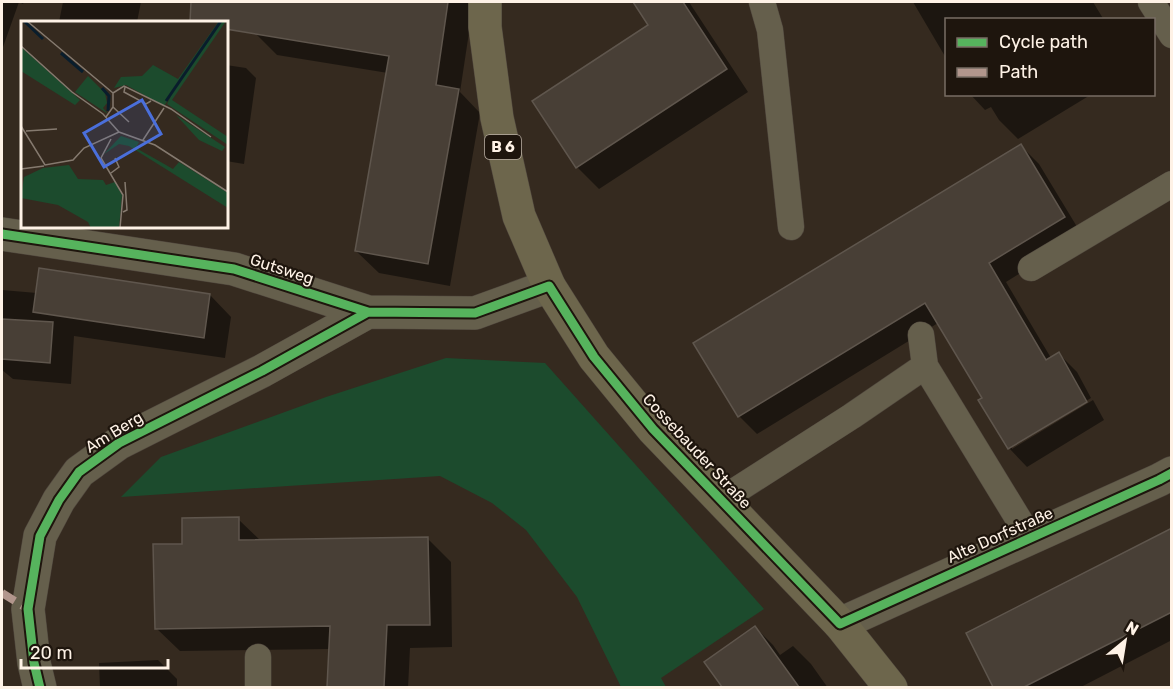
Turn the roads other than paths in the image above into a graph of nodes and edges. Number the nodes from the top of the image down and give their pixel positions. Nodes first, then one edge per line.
1 (485, 2) edge
2 (762, 2) edge
3 (1151, 2) edge
4 (1172, 35) edge
5 (1172, 184) edge
6 (791, 227) dead end
7 (2, 234) edge
8 (1031, 268) dead end
9 (549, 286) junction
10 (368, 312) junction
11 (921, 336) dead end
12 (925, 366) junction
13 (1172, 472) edge
14 (721, 500) junction
15 (1030, 538) junction
16 (840, 624) junction
17 (258, 657) dead end
18 (40, 687) edge
19 (258, 687) edge
20 (891, 687) edge

1 - 9 main road, Cossebauder Straße / B 6
2 - 6 lane
3 - 4 lane
5 - 8 lane
7 - 10 street, Gutsweg
9 - 10 street, Gutsweg
9 - 14 main road, Cossebauder Straße / B 6
10 - 18 street, Am Berg
11 - 12 lane
12 - 14 lane
12 - 15 lane
13 - 15 street, Alte Dorfstraße
14 - 16 main road, Cossebauder Straße / B 6
15 - 16 street, Alte Dorfstraße
16 - 20 main road, Cossebauder Straße / B 6
17 - 19 lane

